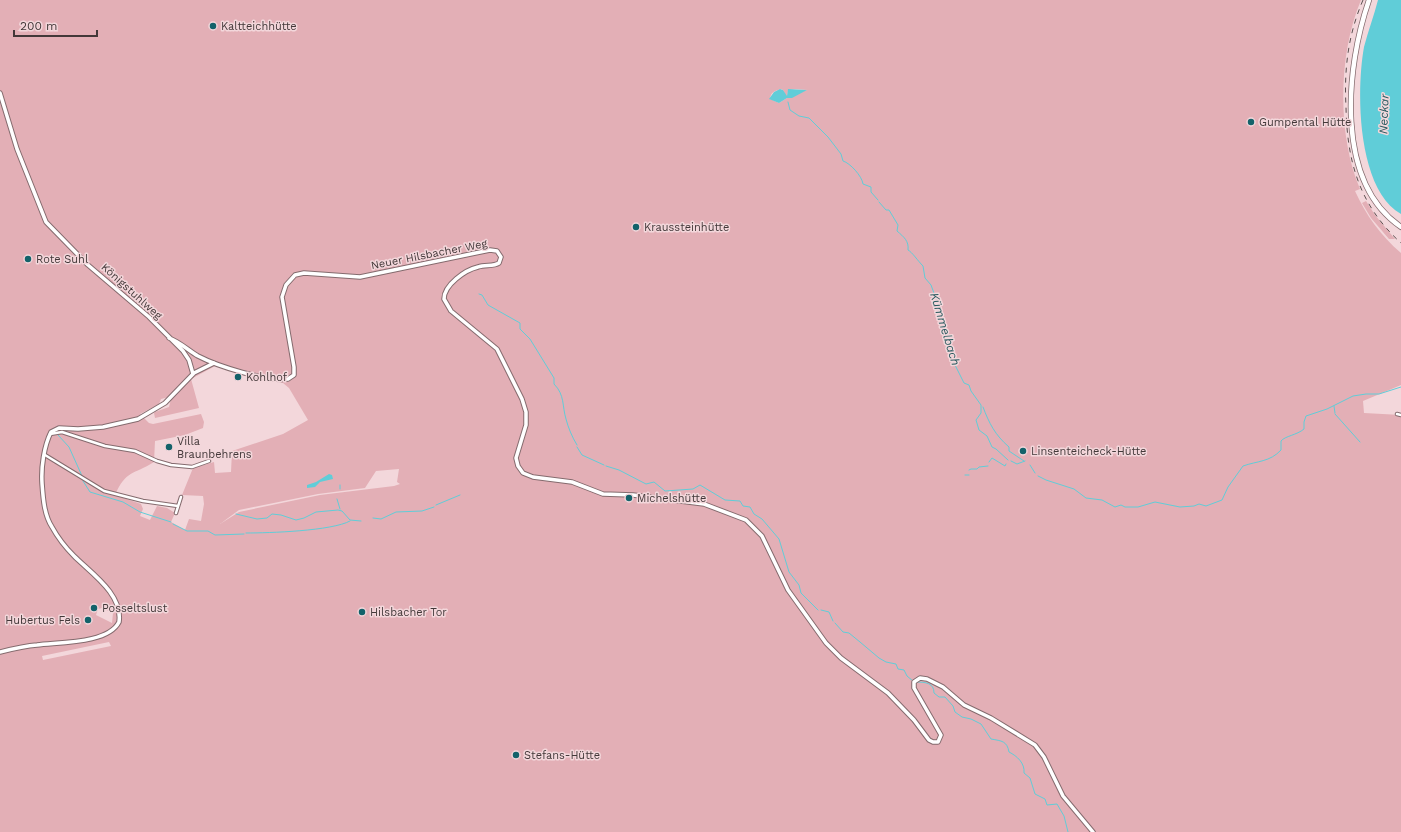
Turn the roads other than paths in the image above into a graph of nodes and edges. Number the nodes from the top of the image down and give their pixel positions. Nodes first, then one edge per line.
1 (1369, 0) edge
2 (0, 93) edge
3 (1401, 227) edge
4 (169, 338) junction
5 (215, 363) junction
6 (193, 374) junction
7 (1397, 414) dead end
8 (1401, 415) edge
9 (50, 434) junction
10 (45, 455) junction
11 (209, 461) dead end
12 (181, 497) dead end
13 (178, 506) junction
14 (176, 514) dead end
15 (0, 652) edge
16 (1093, 832) edge

1 - 3 main road
2 - 4 street, Königstuhlweg
4 - 5 street
4 - 6 street, Königstuhlweg
5 - 6 street
5 - 16 street, Neuer Hilsbacher Weg
6 - 9 street
7 - 8 street
9 - 10 street
9 - 11 street
10 - 13 street
10 - 15 street
12 - 13 street
13 - 14 street

